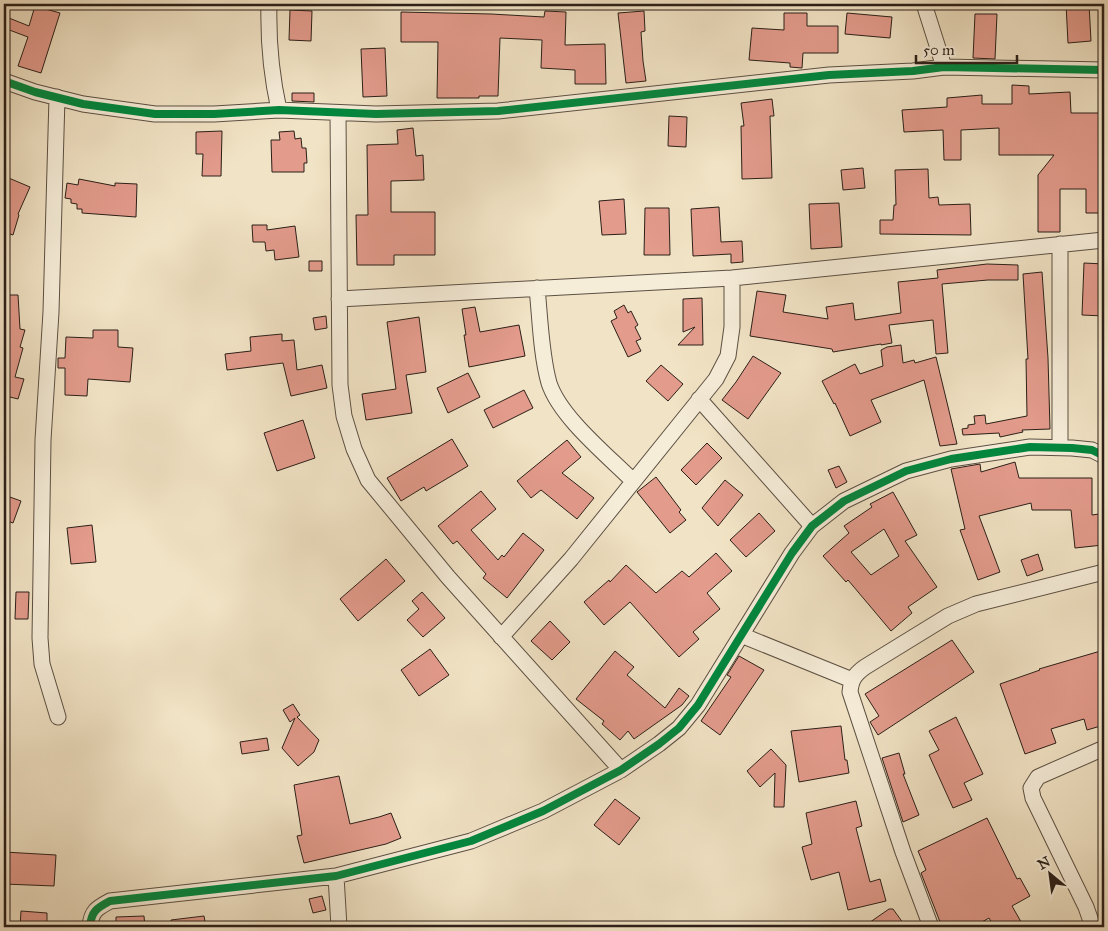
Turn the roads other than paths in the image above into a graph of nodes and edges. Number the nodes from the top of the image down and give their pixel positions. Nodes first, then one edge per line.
1 (269, 4) edge
2 (924, 4) edge
3 (944, 67) junction
4 (1104, 70) edge
5 (4, 81) edge
6 (57, 97) junction
7 (279, 110) junction
8 (338, 113) junction
9 (1104, 240) edge
10 (1060, 244) junction
11 (732, 278) junction
12 (537, 288) junction
13 (339, 299) junction
14 (699, 399) junction
15 (1060, 448) junction
16 (1104, 456) edge
17 (633, 481) junction
18 (812, 526) junction
19 (1104, 572) edge
20 (741, 635) junction
21 (501, 637) junction
22 (852, 680) junction
23 (58, 717) dead end
24 (1104, 748) edge
25 (621, 770) junction
26 (336, 876) junction
27 (90, 927) edge
28 (339, 927) edge
29 (931, 927) edge
30 (1093, 927) edge

1 - 7 street
2 - 3 street
3 - 4 street
3 - 8 street
5 - 6 street
6 - 7 street
6 - 23 street
7 - 8 street
8 - 13 street
9 - 10 street
10 - 11 street
10 - 15 street
11 - 12 street
11 - 14 street
12 - 13 street
12 - 17 street
13 - 21 street
14 - 17 street
14 - 18 street
15 - 16 street
15 - 18 street
17 - 21 street
18 - 20 street
19 - 22 street
20 - 22 street
20 - 25 street
21 - 25 street
22 - 29 street
24 - 30 street
25 - 26 street
26 - 27 street
26 - 28 street

